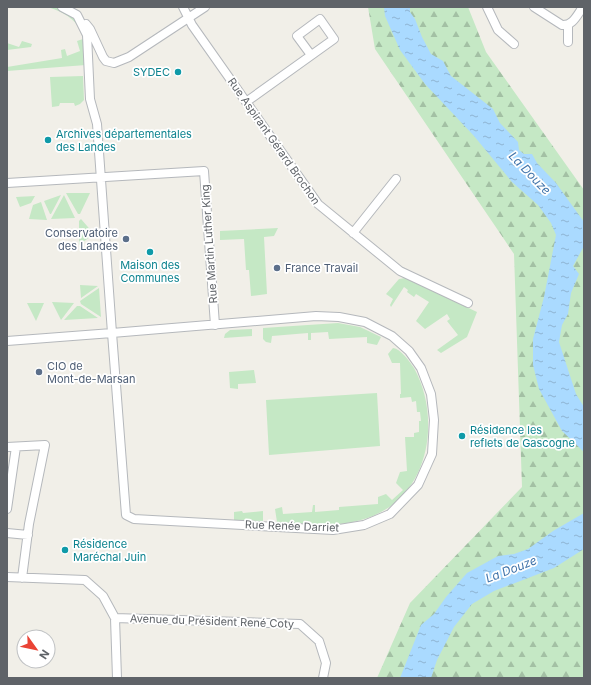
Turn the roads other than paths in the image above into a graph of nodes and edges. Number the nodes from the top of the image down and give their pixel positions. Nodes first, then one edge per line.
1 (62, 7) edge
2 (183, 7) edge
3 (204, 7) edge
4 (486, 7) edge
5 (534, 7) edge
6 (583, 7) edge
7 (77, 15) junction
8 (188, 18) junction
9 (568, 25) junction
10 (568, 42) dead end
11 (514, 44) dead end
12 (311, 55) junction
13 (246, 102) junction
14 (100, 177) junction
15 (396, 180) dead end
16 (7, 183) edge
17 (353, 233) junction
18 (468, 303) dead end
19 (215, 325) junction
20 (112, 333) junction
21 (7, 341) edge
22 (11, 447) edge
23 (7, 509) edge
24 (7, 533) edge
25 (28, 535) junction
26 (7, 577) edge
27 (22, 578) junction
28 (115, 618) junction
29 (117, 678) edge
30 (323, 678) edge

1 - 7 street
2 - 8 street, Rue Aspirant Gérard Brochon
3 - 8 street
4 - 11 street
5 - 9 street
6 - 9 street
7 - 8 street
7 - 14 street
8 - 13 street, Rue Aspirant Gérard Brochon
9 - 10 street
12 - 12 street
12 - 13 street
13 - 17 street, Rue Aspirant Gérard Brochon
14 - 16 street
14 - 19 street, Rue Martin Luther King
14 - 20 street
15 - 17 street
17 - 18 street, Rue Aspirant Gérard Brochon
19 - 20 street, Rue Renée Darriet
19 - 20 street, Rue Renée Darriet
20 - 21 street
22 - 23 street
22 - 25 street
24 - 25 street
25 - 27 street
26 - 27 street, Avenue du Président René Coty
27 - 28 street, Avenue du Président René Coty
28 - 29 street
28 - 30 street, Avenue du Président René Coty

